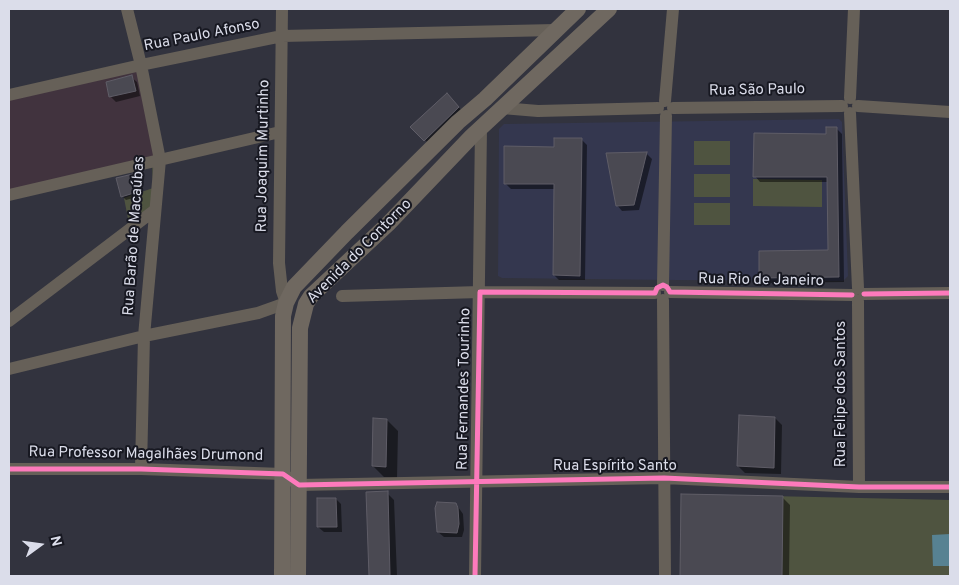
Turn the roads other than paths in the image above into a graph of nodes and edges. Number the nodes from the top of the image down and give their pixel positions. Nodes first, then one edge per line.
1 (128, 9) edge
2 (282, 9) edge
3 (578, 9) edge
4 (609, 9) edge
5 (672, 9) edge
6 (854, 9) edge
7 (555, 30) junction
8 (282, 36) junction
9 (141, 65) junction
10 (518, 93) junction
11 (9, 95) edge
12 (850, 106) junction
13 (502, 108) junction
14 (665, 109) junction
15 (538, 111) junction
16 (950, 112) edge
17 (481, 128) junction
18 (280, 132) junction
19 (160, 160) junction
20 (9, 196) edge
21 (155, 210) junction
22 (480, 292) junction
23 (663, 293) junction
24 (950, 293) edge
25 (858, 295) junction
26 (342, 296) dead end
27 (286, 303) junction
28 (9, 320) edge
29 (300, 328) junction
30 (144, 336) junction
31 (9, 369) edge
32 (9, 469) edge
33 (141, 469) junction
34 (283, 474) junction
35 (664, 478) junction
36 (475, 481) junction
37 (299, 485) junction
38 (950, 486) edge
39 (859, 487) junction
40 (282, 576) edge
41 (298, 576) edge
42 (475, 576) edge
43 (665, 576) edge

1 - 9 street, Rua Barão de Macaúbas
2 - 8 street, Rua Joaquim Murtinho
3 - 7 main road, Avenida do Contorno
4 - 10 main road, Avenida do Contorno
5 - 14 street
6 - 12 street, Rua Felipe dos Santos
7 - 8 street, Rua Paulo Afonso
7 - 27 main road, Avenida do Contorno
8 - 9 street, Rua Paulo Afonso
8 - 18 street, Rua Joaquim Murtinho
9 - 11 street, Rua Paulo Afonso
9 - 19 street, Rua Barão de Macaúbas
10 - 13 main road, Avenida do Contorno
10 - 15 street
12 - 14 street, Rua São Paulo
12 - 16 street, Rua São Paulo
12 - 25 street, Rua Felipe dos Santos
13 - 15 street, Rua São Paulo
13 - 17 main road, Avenida do Contorno
14 - 15 street, Rua São Paulo
14 - 23 street
17 - 22 street, Rua Fernandes Tourinho
17 - 29 main road, Avenida do Contorno
18 - 19 street
18 - 27 street, Rua Joaquim Murtinho
19 - 20 street
19 - 21 street, Rua Barão de Macaúbas
21 - 28 street
21 - 30 street, Rua Barão de Macaúbas
22 - 23 street, Rua Rio de Janeiro
22 - 26 street, Rua Rio de Janeiro
22 - 36 street, Rua Fernandes Tourinho
23 - 25 street, Rua Rio de Janeiro
23 - 35 street
24 - 25 street, Rua Rio de Janeiro
25 - 39 street, Rua Felipe dos Santos
27 - 29 main road
27 - 30 street
27 - 34 main road, Avenida do Contorno
29 - 37 main road, Avenida do Contorno
30 - 31 street
30 - 33 street, Rua Barão de Macaúbas
32 - 33 street, Rua Professor Magalhães Drumond
33 - 34 street, Rua Professor Magalhães Drumond
34 - 37 street
34 - 40 main road, Avenida do Contorno
35 - 36 street, Rua Espírito Santo
35 - 39 street, Rua Espírito Santo
35 - 43 street
36 - 37 street, Rua Espírito Santo
36 - 42 street, Rua Fernandes Tourinho
37 - 41 main road, Avenida do Contorno
38 - 39 street, Rua Espírito Santo

